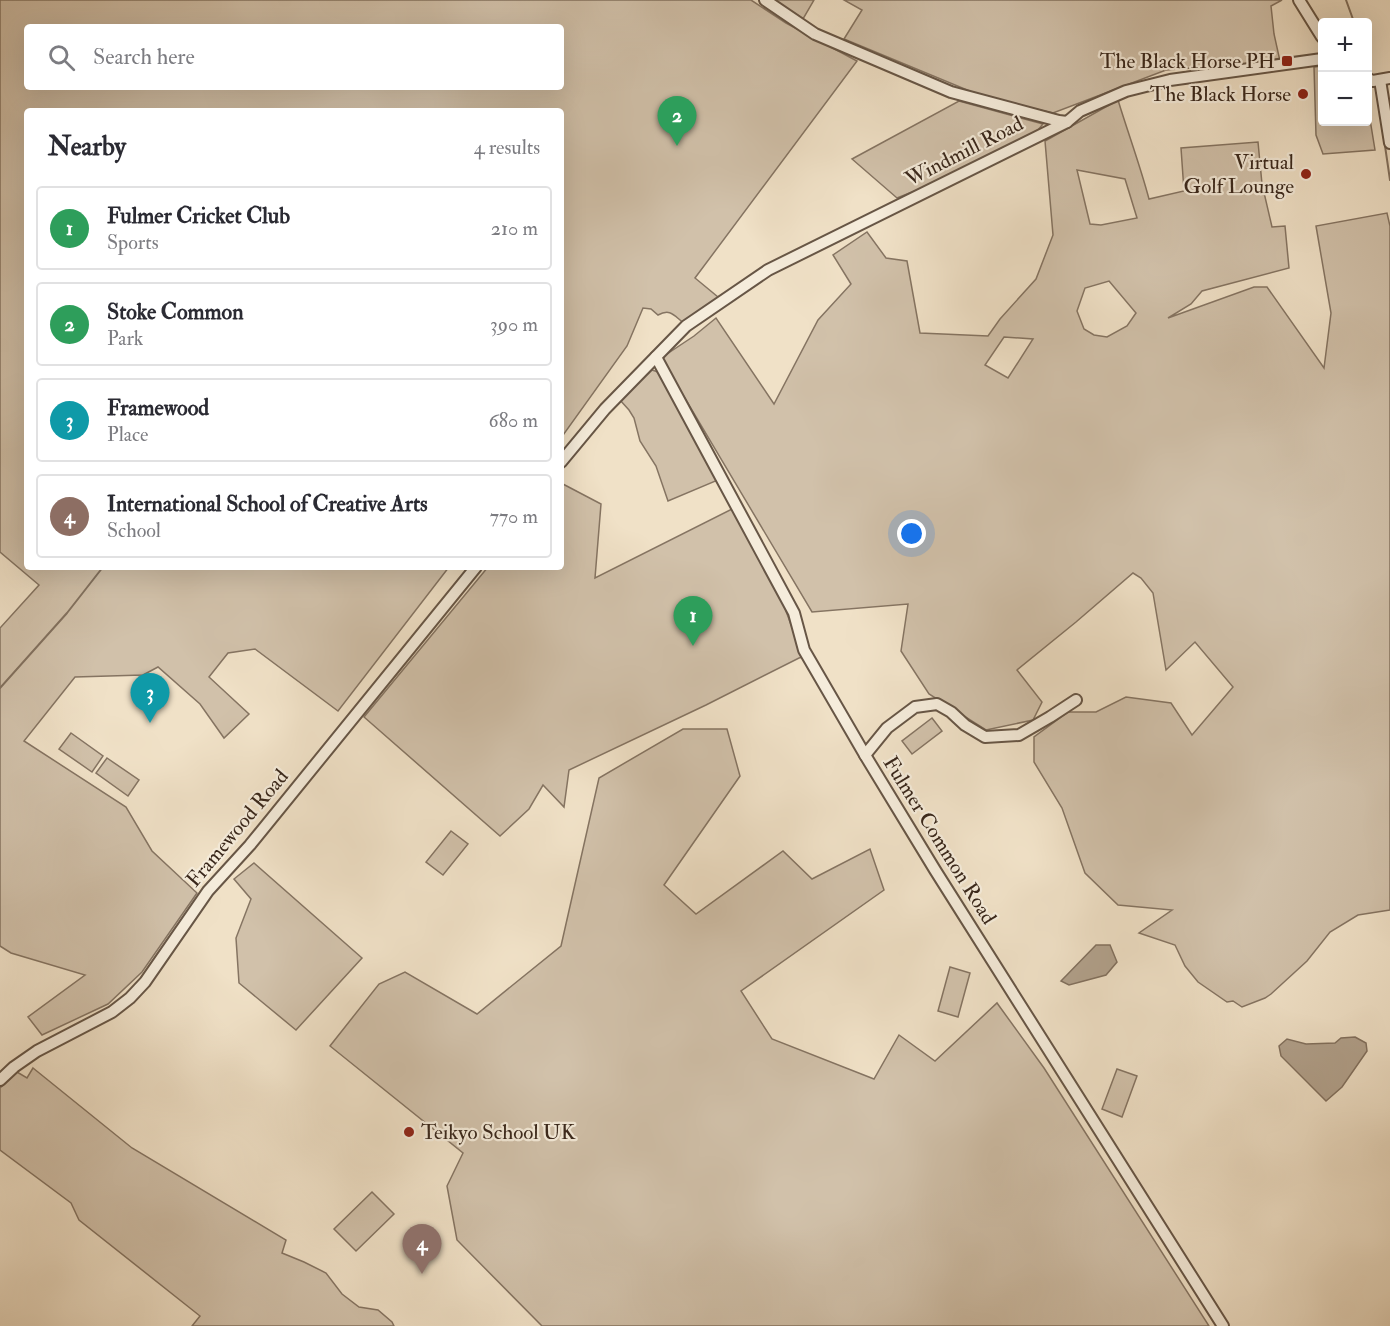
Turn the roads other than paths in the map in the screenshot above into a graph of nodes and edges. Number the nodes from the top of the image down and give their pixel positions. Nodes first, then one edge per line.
1 (765, 0) edge
2 (1299, 0) edge
3 (1318, 29) edge
4 (1318, 60) edge
5 (1385, 79) edge
6 (1067, 122) junction
7 (1390, 143) edge
8 (656, 357) junction
9 (564, 458) edge
10 (474, 570) edge
11 (1076, 700) dead end
12 (865, 755) junction
13 (0, 1080) edge
14 (1223, 1326) edge

1 - 6 street
2 - 3 street
4 - 6 street, Windmill Road
5 - 7 street
6 - 8 street, Windmill Road
8 - 9 street
8 - 12 street, Fulmer Common Road
10 - 13 street, Framewood Road
11 - 12 street
12 - 14 street, Fulmer Common Road

